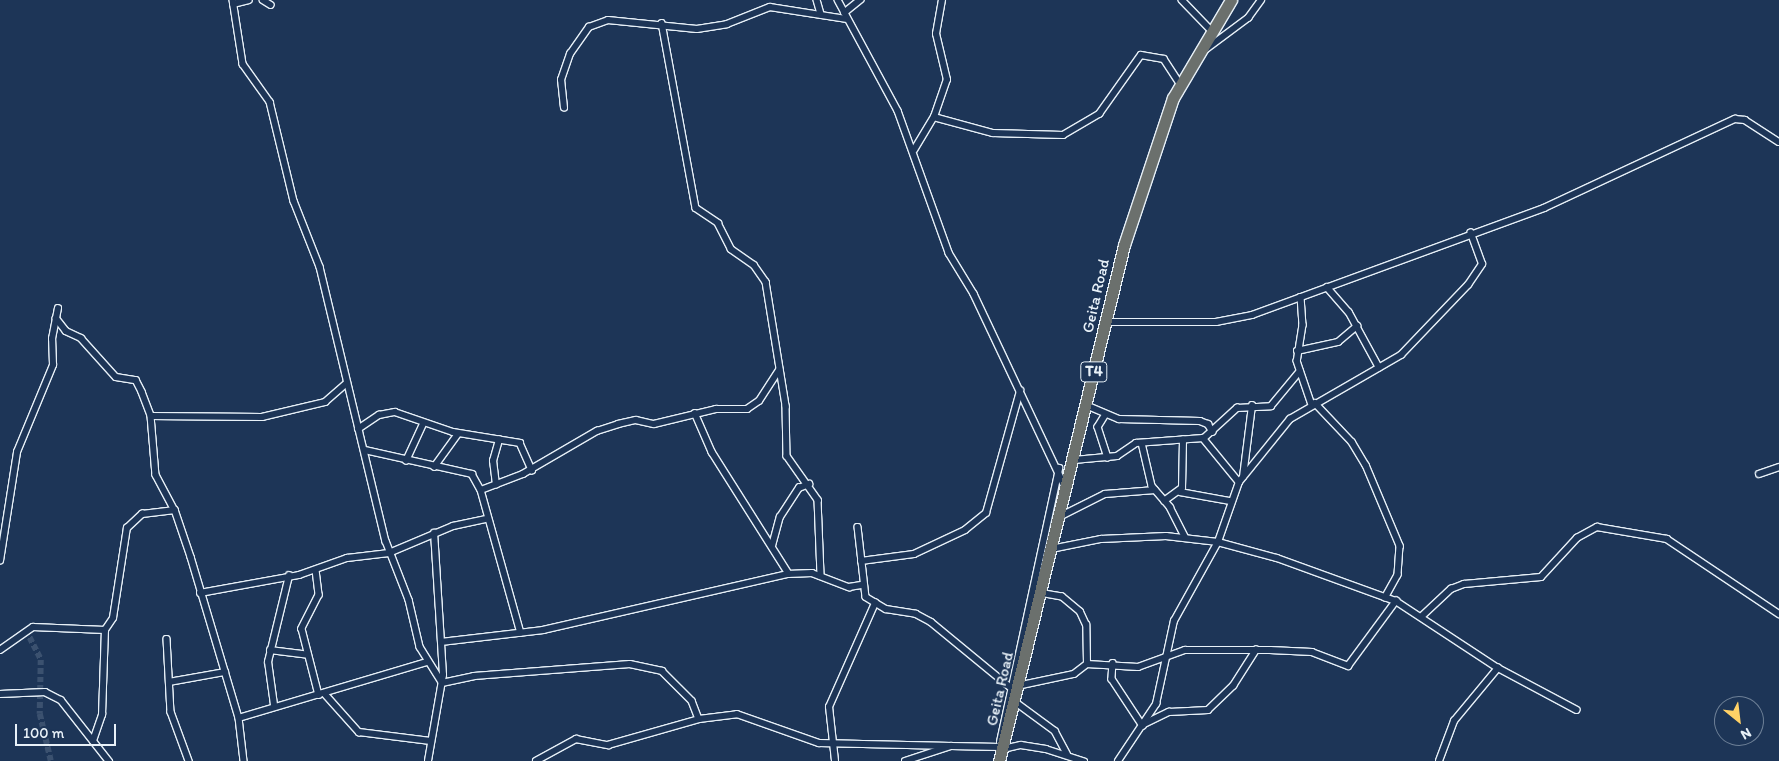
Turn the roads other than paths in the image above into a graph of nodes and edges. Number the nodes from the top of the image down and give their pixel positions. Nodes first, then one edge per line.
1 (249, 0) edge
2 (263, 0) edge
3 (817, 0) edge
4 (838, 0) edge
5 (860, 0) edge
6 (942, 0) edge
7 (1182, 0) edge
8 (1231, 0) edge
9 (1261, 0) edge
10 (233, 2) edge
11 (271, 5) dead end
12 (844, 13) junction
13 (821, 14) junction
14 (847, 19) junction
15 (662, 23) junction
16 (1211, 30) junction
17 (1193, 59) junction
18 (1180, 84) junction
19 (564, 108) dead end
20 (934, 117) junction
21 (1779, 142) edge
22 (914, 150) junction
23 (1471, 234) junction
24 (1327, 287) junction
25 (1301, 297) junction
26 (58, 309) dead end
27 (56, 318) junction
28 (1108, 322) junction
29 (1357, 326) junction
30 (1297, 351) junction
31 (1379, 367) junction
32 (779, 370) junction
33 (1300, 371) junction
34 (346, 384) junction
35 (1020, 391) junction
36 (1314, 404) junction
37 (1086, 405) junction
38 (1252, 406) junction
39 (695, 413) junction
40 (151, 416) junction
41 (1105, 416) junction
42 (423, 424) junction
43 (358, 429) junction
44 (1213, 432) junction
45 (458, 434) junction
46 (1204, 438) junction
47 (500, 440) junction
48 (1183, 440) junction
49 (1142, 443) junction
50 (365, 450) junction
51 (1108, 457) junction
52 (1074, 460) junction
53 (406, 461) junction
54 (1059, 466) junction
55 (434, 467) junction
56 (1779, 467) edge
57 (532, 470) junction
58 (1759, 474) dead end
59 (1241, 479) junction
60 (810, 484) junction
61 (496, 486) junction
62 (481, 490) junction
63 (1155, 490) junction
64 (1066, 491) junction
65 (1180, 492) junction
66 (1164, 501) junction
67 (1230, 501) junction
68 (175, 510) junction
69 (1059, 517) junction
70 (487, 519) junction
71 (858, 527) dead end
72 (434, 533) junction
73 (1185, 537) junction
74 (1218, 542) junction
75 (772, 546) junction
76 (1051, 549) junction
77 (389, 553) junction
78 (0, 561) edge
79 (861, 561) junction
80 (316, 570) junction
81 (789, 574) junction
82 (289, 576) junction
83 (820, 576) junction
84 (861, 585) junction
85 (200, 593) junction
86 (1040, 593) junction
87 (1385, 598) junction
88 (1396, 601) junction
89 (875, 603) junction
90 (1779, 614) edge
91 (1422, 616) junction
92 (105, 630) junction
93 (521, 633) junction
94 (167, 639) dead end
95 (441, 642) junction
96 (0, 650) edge
97 (270, 650) junction
98 (1256, 650) junction
99 (1168, 654) junction
100 (308, 655) junction
101 (428, 662) junction
102 (1113, 663) junction
103 (1087, 664) junction
104 (1498, 668) junction
105 (224, 672) junction
106 (169, 682) junction
107 (442, 682) junction
108 (1013, 686) junction
109 (0, 694) edge
110 (319, 695) junction
111 (326, 695) junction
112 (1014, 701) junction
113 (274, 706) junction
114 (1577, 710) dead end
115 (239, 718) junction
116 (699, 718) junction
117 (1143, 725) junction
118 (93, 741) junction
119 (430, 741) junction
120 (835, 743) junction
121 (951, 746) junction
122 (1001, 748) junction
123 (1067, 754) junction
124 (109, 761) edge
125 (189, 761) edge
126 (244, 761) edge
127 (428, 761) edge
128 (536, 761) edge
129 (834, 761) edge
130 (905, 761) edge
131 (995, 761) edge
132 (999, 761) edge
133 (1084, 761) edge
134 (1118, 761) edge
135 (1439, 761) edge

1 - 10 street
2 - 11 street
3 - 13 street
4 - 12 street
5 - 12 street
6 - 20 street
7 - 16 street
8 - 16 highway, Geita Road / T4
9 - 17 street
10 - 34 street
12 - 14 street
13 - 14 street
13 - 15 street
14 - 22 street
15 - 19 street
15 - 32 street
16 - 17 highway, Geita Road / T4
17 - 18 highway, Geita Road / T4
18 - 20 street
18 - 28 highway, Geita Road / T4
20 - 22 street
21 - 23 street
22 - 35 street
23 - 24 street
23 - 31 street
24 - 25 street
24 - 29 street
25 - 28 street
25 - 30 street
26 - 27 street
27 - 40 street
27 - 78 street
28 - 37 highway, Geita Road / T4
29 - 30 street
29 - 31 street
30 - 33 street
31 - 36 street
32 - 39 street
32 - 60 street
33 - 36 street
33 - 38 street
34 - 40 street
34 - 43 street
35 - 54 street
35 - 79 street
36 - 59 street
36 - 87 street
37 - 41 street
37 - 52 highway, Geita Road / T4
38 - 44 street
38 - 59 street
39 - 57 street
39 - 75 street
40 - 68 street
41 - 44 street
41 - 51 street
42 - 43 street
42 - 45 street
42 - 53 street
43 - 50 street
44 - 46 street
45 - 47 street
45 - 55 street
46 - 48 street
46 - 59 street
47 - 57 street
47 - 61 street
48 - 49 street
48 - 65 street
49 - 51 street
49 - 63 street
50 - 53 street
50 - 77 street
51 - 52 street
52 - 64 highway, Geita Road / T4
53 - 55 street
54 - 64 street
54 - 108 street
55 - 62 street
56 - 58 street
57 - 61 street
59 - 67 street
60 - 75 street
60 - 83 street
61 - 62 street
62 - 70 street
63 - 66 street
63 - 69 street
64 - 69 highway, Geita Road / T4
65 - 66 street
65 - 67 street
66 - 73 street
67 - 74 street
68 - 85 street
68 - 92 street
69 - 76 highway, Geita Road / T4
70 - 72 street
70 - 93 street
71 - 79 street
72 - 77 street
72 - 95 street
73 - 74 street
73 - 76 street
74 - 87 street
74 - 99 street
75 - 81 street
76 - 86 highway, Geita Road / T4
77 - 80 street
77 - 101 street
79 - 84 street
80 - 82 street
80 - 100 street
81 - 83 street
81 - 93 street
82 - 85 street
82 - 97 street
83 - 84 street
84 - 89 street
85 - 105 street
86 - 103 street
86 - 108 highway, Geita Road / T4
87 - 88 street
88 - 91 street
88 - 98 street
89 - 108 street
89 - 120 street
90 - 91 street
91 - 104 street
92 - 96 street
92 - 118 street
93 - 95 street
94 - 106 street
95 - 107 street
97 - 100 street
97 - 113 street
98 - 99 street
98 - 117 street
99 - 102 street
99 - 117 street
100 - 110 street
101 - 107 street
101 - 111 street
102 - 103 street
102 - 117 street
103 - 108 street
104 - 114 street
104 - 135 street
105 - 106 street
105 - 115 street
106 - 125 street
107 - 116 street
107 - 119 street
108 - 112 highway, Geita Road / T4
108 - 122 street
109 - 118 street
110 - 111 street
110 - 113 street
111 - 119 street
112 - 122 highway, Geita Road / T4
112 - 123 street
113 - 115 street
115 - 126 street
116 - 120 street
116 - 128 street
117 - 134 street
118 - 124 street
119 - 127 street
120 - 121 street
120 - 129 street
121 - 122 street
121 - 130 street
122 - 123 street
122 - 131 street
122 - 132 highway, Geita Road / T4
123 - 133 street

